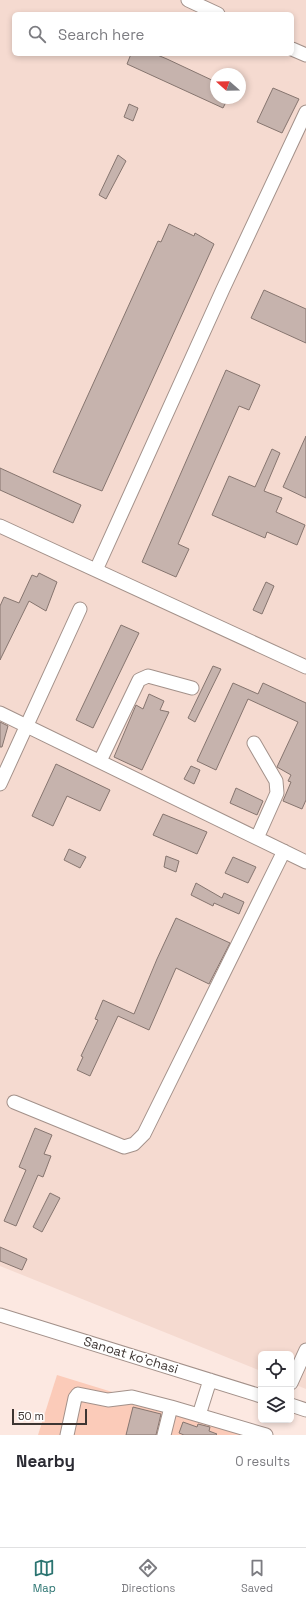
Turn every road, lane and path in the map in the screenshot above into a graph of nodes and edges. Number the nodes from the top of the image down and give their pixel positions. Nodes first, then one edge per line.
1 (188, 0) edge
2 (214, 12) edge
3 (294, 50) edge
4 (306, 55) edge
5 (306, 112) edge
6 (0, 526) edge
7 (96, 570) junction
8 (80, 609) dead end
9 (306, 668) edge
10 (192, 688) dead end
11 (0, 713) edge
12 (26, 726) junction
13 (254, 743) dead end
14 (100, 762) junction
15 (0, 784) edge
16 (257, 838) junction
17 (284, 851) junction
18 (306, 862) edge
19 (14, 1102) dead end
20 (0, 1315) edge
21 (306, 1350) edge
22 (294, 1376) edge
23 (210, 1380) junction
24 (258, 1395) edge
25 (294, 1406) edge
26 (171, 1407) junction
27 (306, 1410) edge
28 (199, 1415) junction
29 (247, 1432) edge
30 (67, 1435) edge
31 (164, 1435) edge
32 (266, 1435) edge

1 - 2 street
3 - 4 street
5 - 7 street
6 - 7 street
7 - 9 street
8 - 12 street
10 - 14 street
11 - 12 street
12 - 14 street
12 - 15 street
13 - 16 street
14 - 16 street
16 - 17 street
17 - 18 street
17 - 19 street
20 - 23 street, Sanoat ko'chasi
21 - 22 street
23 - 24 street, Sanoat ko'chasi
23 - 28 street
25 - 27 street
26 - 28 street
26 - 30 street
26 - 31 street
28 - 29 street
29 - 32 street

